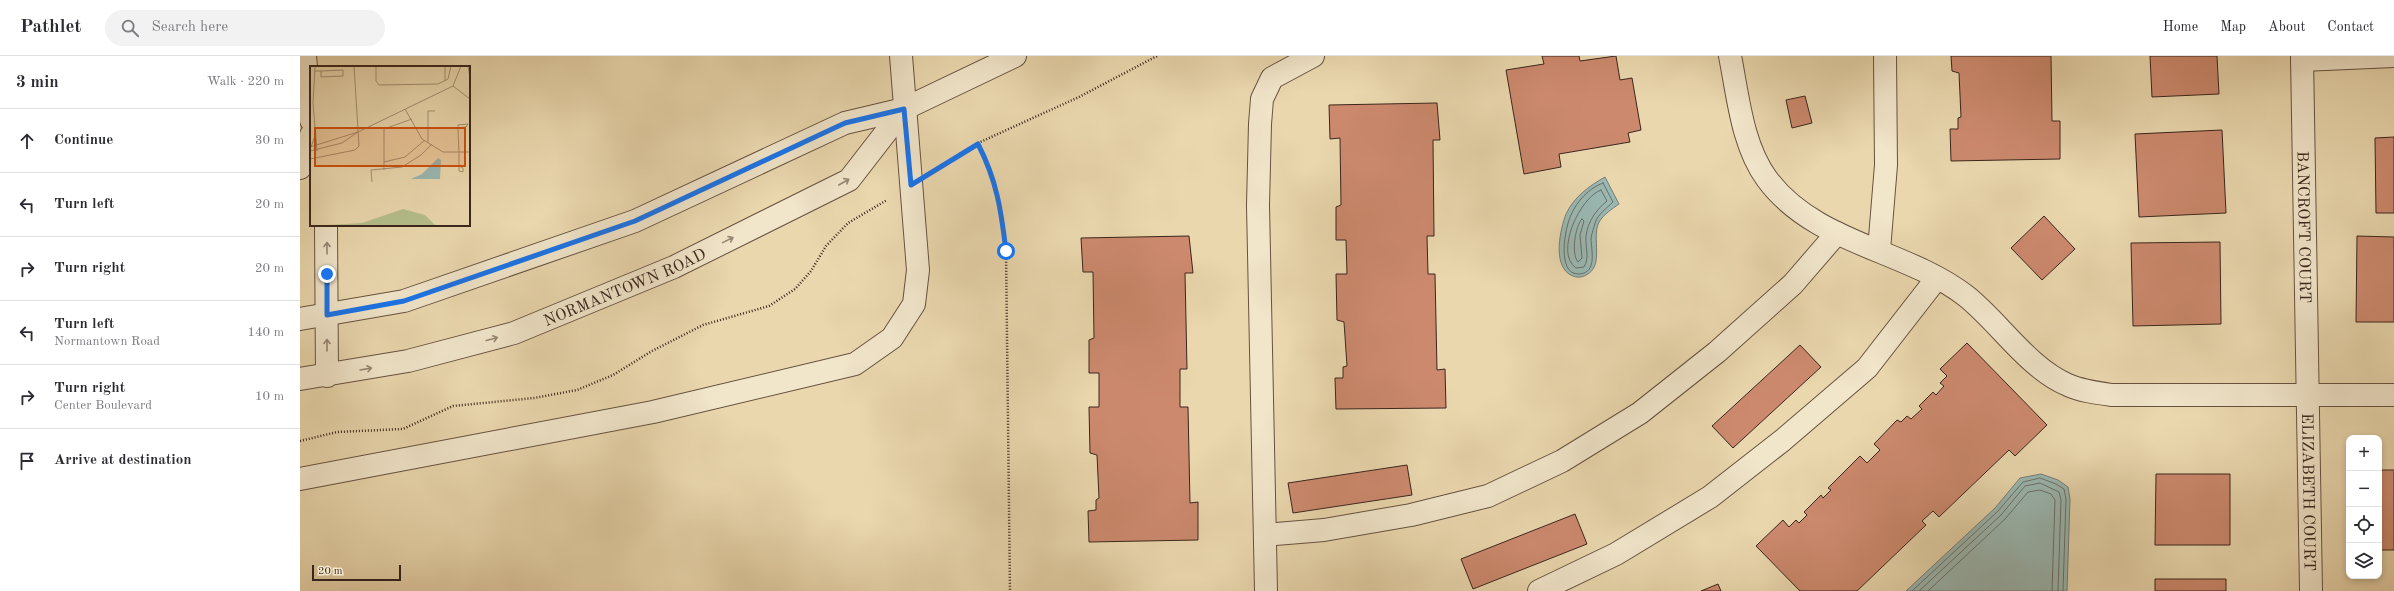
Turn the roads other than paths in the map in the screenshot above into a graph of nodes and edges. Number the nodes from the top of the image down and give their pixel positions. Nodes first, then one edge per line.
1 (305, 56) edge
2 (901, 56) edge
3 (1015, 56) edge
4 (1313, 56) edge
5 (1730, 56) edge
6 (1885, 56) edge
7 (2394, 56) edge
8 (2302, 58) edge
9 (310, 109) edge
10 (904, 109) junction
11 (310, 139) edge
12 (300, 168) edge
13 (326, 226) edge
14 (1836, 233) junction
15 (1879, 250) junction
16 (1937, 278) junction
17 (327, 315) junction
18 (300, 319) edge
19 (327, 376) junction
20 (300, 379) edge
21 (2309, 395) junction
22 (2394, 395) edge
23 (300, 479) edge
24 (1265, 535) junction
25 (2313, 590) edge
26 (1266, 591) edge
27 (1539, 591) edge

1 - 9 street
2 - 10 street
3 - 10 street, NORMANTOWN ROAD
4 - 24 street
5 - 14 street
6 - 15 street
7 - 8 street, BANCROFT COURT
8 - 21 street, BANCROFT COURT
10 - 17 street, NORMANTOWN ROAD
19 -> 10 street, NORMANTOWN ROAD
10 - 23 street
11 - 12 street
17 -> 13 street
14 - 15 street
14 - 24 street
15 - 16 street
16 - 21 street
16 - 27 street
17 - 18 street, NORMANTOWN ROAD
19 -> 17 street
19 - 20 street, NORMANTOWN ROAD
21 - 22 street
21 - 25 street, ELIZABETH COURT
24 - 26 street

